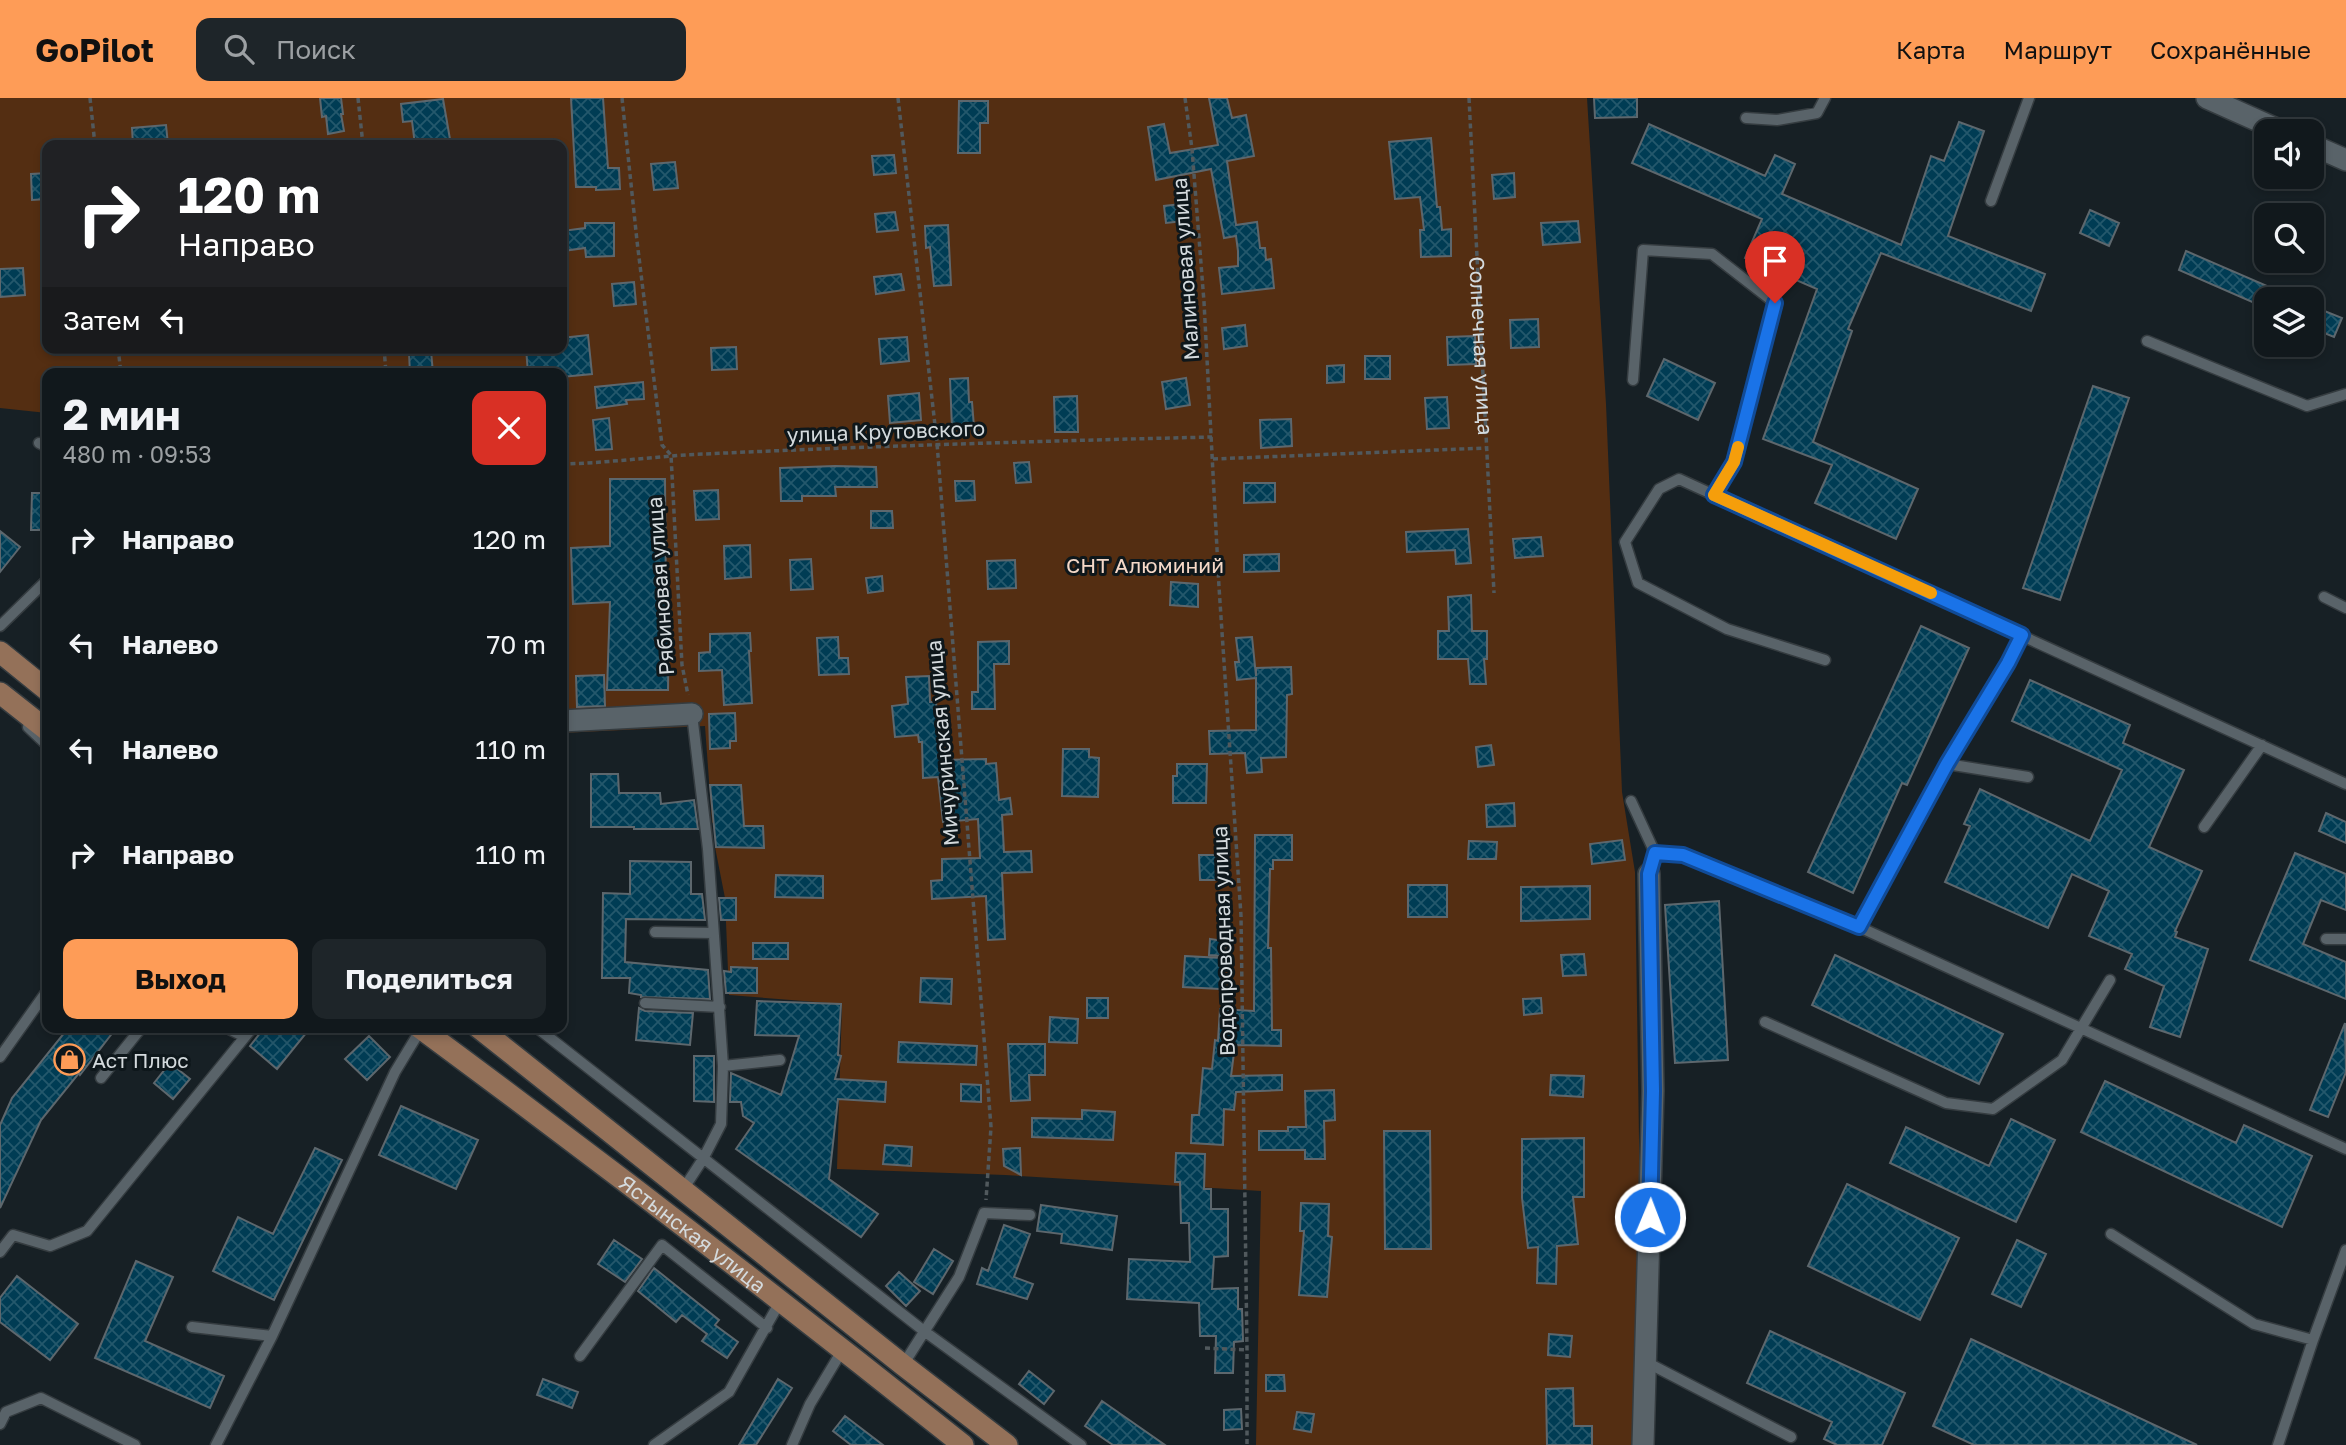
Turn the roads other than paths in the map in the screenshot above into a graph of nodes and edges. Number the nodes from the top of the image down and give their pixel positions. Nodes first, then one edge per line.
1 (1825, 98) edge
2 (2029, 98) edge
3 (2207, 98) edge
4 (1746, 118) dead end
5 (2254, 119) edge
6 (2324, 150) edge
7 (2346, 160) edge
8 (1991, 201) dead end
9 (2147, 341) dead end
10 (1633, 380) dead end
11 (2346, 394) edge
12 (1714, 495) junction
13 (42, 585) edge
14 (2324, 597) dead end
15 (2346, 608) edge
16 (0, 626) edge
17 (2022, 635) junction
18 (0, 652) edge
19 (1825, 660) dead end
20 (42, 686) edge
21 (0, 693) edge
22 (0, 701) edge
23 (692, 714) joint
24 (567, 721) edge
25 (42, 726) edge
26 (42, 740) edge
27 (2262, 745) junction
28 (1947, 764) junction
29 (2028, 777) dead end
30 (2346, 784) edge
31 (1631, 801) dead end
32 (2204, 827) dead end
33 (1655, 853) junction
34 (1649, 874) joint
35 (1859, 927) junction
36 (655, 932) dead end
37 (713, 933) junction
38 (2326, 939) dead end
39 (2346, 939) edge
40 (2110, 980) dead end
41 (42, 998) edge
42 (645, 1003) dead end
43 (720, 1007) junction
44 (1765, 1022) dead end
45 (2081, 1030) junction
46 (137, 1033) edge
47 (236, 1033) edge
48 (248, 1033) edge
49 (417, 1033) edge
50 (427, 1033) edge
51 (485, 1033) edge
52 (544, 1033) edge
53 (244, 1037) junction
54 (0, 1057) edge
55 (780, 1060) dead end
56 (723, 1066) junction
57 (101, 1078) dead end
58 (2346, 1149) edge
59 (703, 1159) junction
60 (682, 1191) junction
61 (1030, 1215) dead end
62 (2111, 1234) dead end
63 (2346, 1250) edge
64 (0, 1252) edge
65 (2341, 1280) edge
66 (781, 1300) junction
67 (192, 1327) dead end
68 (766, 1328) junction
69 (924, 1331) junction
70 (272, 1336) junction
71 (2313, 1340) junction
72 (843, 1349) junction
73 (579, 1356) dead end
74 (1646, 1362) junction
75 (903, 1365) junction
76 (0, 1424) edge
77 (1791, 1437) dead end
78 (135, 1445) edge
79 (216, 1445) edge
80 (654, 1445) edge
81 (793, 1445) edge
82 (963, 1445) edge
83 (1007, 1445) edge
84 (1080, 1445) edge
85 (1643, 1445) edge
86 (2278, 1445) edge

1 - 4 lane
2 - 8 lane
3 - 5 street
6 - 7 street
9 - 11 lane
10 - 12 lane
12 - 17 lane
12 - 19 lane
13 - 16 lane
14 - 15 lane
17 - 27 lane
17 - 28 lane
18 - 20 main road
21 - 25 main road
22 - 26 lane
23 - 24 street
23 - 37 lane
27 - 30 lane
27 - 32 lane
28 - 29 lane
28 - 35 lane
31 - 33 lane
33 - 34 lane
33 - 35 lane
34 - 74 street
35 - 45 lane
36 - 37 lane
37 - 43 lane
38 - 39 lane
40 - 45 lane
41 - 54 lane
42 - 43 lane
43 - 56 lane
44 - 45 lane
45 - 58 lane
46 - 57 lane
47 - 53 lane
48 - 53 lane
49 - 70 lane
50 - 66 main road, Ястынская улица
51 - 60 main road, Ястынская улица
52 - 59 lane
53 - 64 lane
55 - 56 lane
56 - 59 lane
59 - 60 lane
59 - 69 lane
60 - 75 main road, Ястынская улица
61 - 69 lane
62 - 71 lane
63 - 65 lane
65 - 71 lane
66 - 68 lane
66 - 72 main road, Ястынская улица
67 - 70 lane
68 - 73 lane
68 - 80 lane
69 - 75 lane
69 - 84 lane
70 - 79 lane
71 - 86 lane
72 - 81 lane
72 - 82 main road, Ястынская улица
74 - 77 lane
74 - 85 street
75 - 83 main road, Ястынская улица
76 - 78 lane

